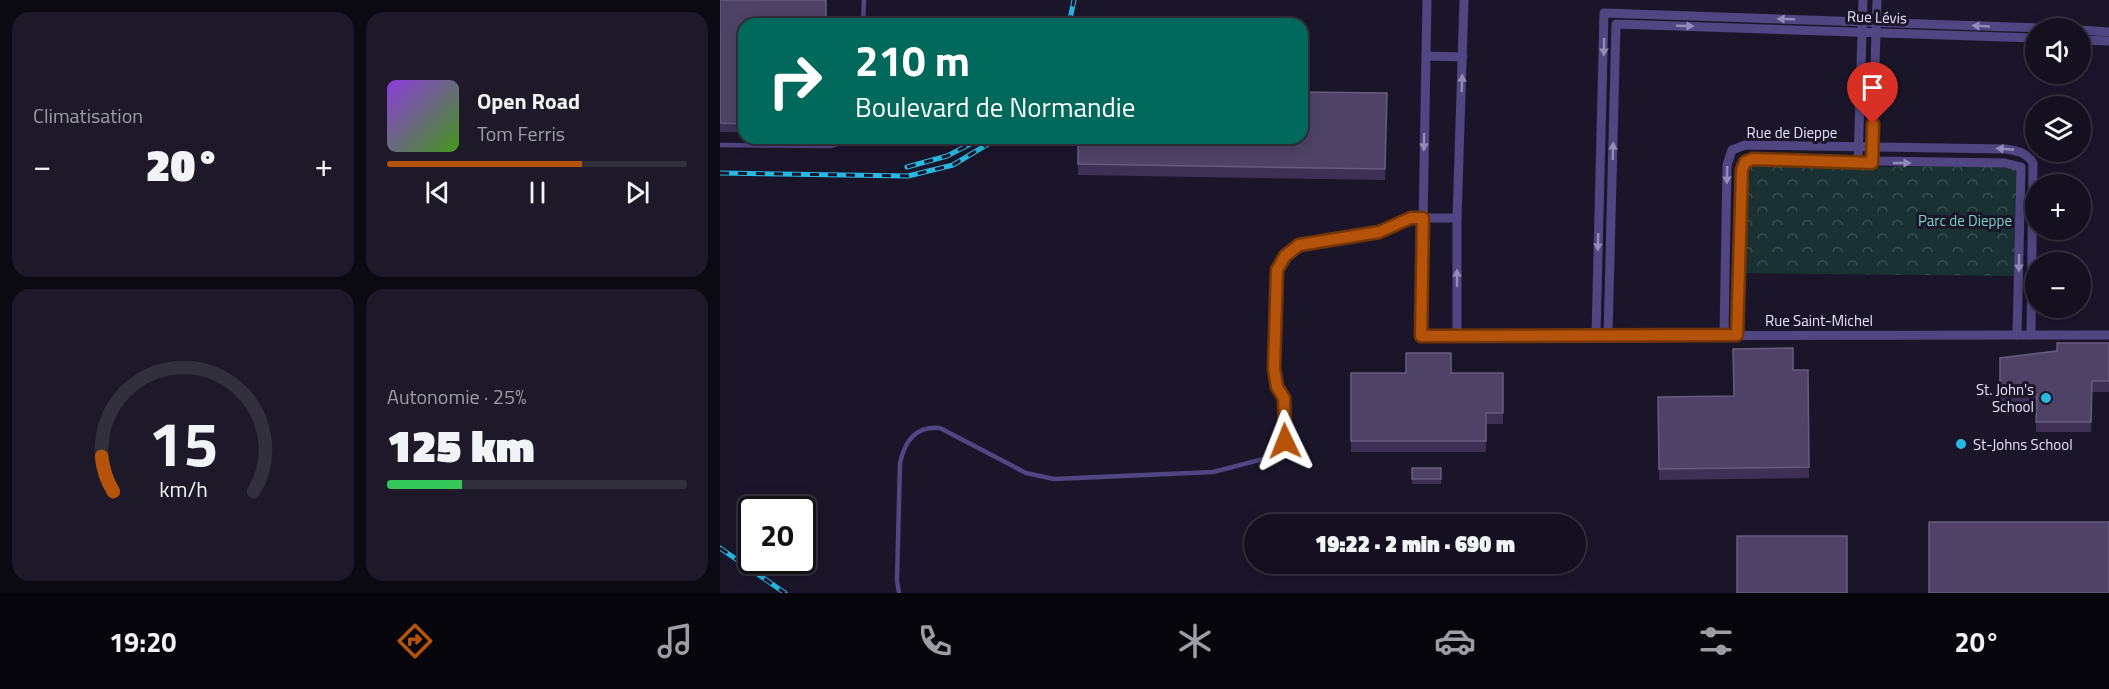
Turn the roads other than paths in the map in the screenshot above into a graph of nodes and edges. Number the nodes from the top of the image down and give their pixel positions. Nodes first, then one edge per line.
1 (864, 0) edge
2 (1427, 0) edge
3 (1464, 0) edge
4 (1863, 0) edge
5 (1877, 0) edge
6 (1604, 13) junction
7 (1741, 17) junction
8 (863, 18) edge
9 (1876, 21) junction
10 (1616, 24) junction
11 (1862, 26) junction
12 (2010, 27) junction
13 (1741, 28) junction
14 (2025, 28) edge
15 (2091, 31) edge
16 (1876, 32) junction
17 (2109, 32) edge
18 (2011, 38) junction
19 (2025, 38) edge
20 (2091, 40) edge
21 (2109, 41) edge
22 (1426, 56) junction
23 (1463, 57) junction
24 (720, 144) edge
25 (837, 144) edge
26 (1859, 147) junction
27 (1873, 147) junction
28 (1732, 150) junction
29 (2025, 154) edge
30 (1745, 162) junction
31 (2025, 162) edge
32 (2032, 162) edge
33 (1858, 163) junction
34 (1872, 163) junction
35 (2021, 167) junction
36 (1600, 178) junction
37 (1612, 178) junction
38 (1423, 218) junction
39 (1457, 218) junction
40 (1596, 335) junction
41 (1608, 335) junction
42 (1725, 335) junction
43 (1737, 335) junction
44 (2017, 335) junction
45 (2031, 335) junction
46 (2109, 335) edge
47 (1457, 336) junction
48 (899, 593) edge

1 - 8 lane
2 - 22 street
3 - 23 street
4 - 11 street
5 - 9 street
6 - 7 street, Rue Lévis
6 - 10 street
6 -> 36 street
11 -> 7 street, Rue Lévis
7 - 13 street
9 - 11 street, Rue Lévis
12 -> 9 street, Rue Lévis
9 - 16 street
10 -> 13 street, Rue Lévis
37 -> 10 street
11 - 13 street, Rue Lévis
11 - 16 street, Rue Lévis
11 - 26 street
12 - 14 street, Rue Lévis
12 - 18 street
15 - 17 street
16 - 18 street, Rue Lévis
16 - 27 street
18 - 19 street, Rue Lévis
20 - 21 street
22 - 23 street
22 -> 38 street
39 -> 23 street
24 - 25 lane
26 - 27 street, Rue de Dieppe
26 - 28 street, Rue de Dieppe
26 - 33 street
29 -> 27 street, Rue de Dieppe
27 - 34 street
28 - 30 street, Rue de Dieppe
28 -> 42 street, Rue de Dieppe
30 - 33 street, Rue de Dieppe
30 - 43 street, Rue de Dieppe
31 - 35 street
32 - 45 street
33 - 34 street, Rue de Dieppe
34 -> 35 street, Rue de Dieppe
35 -> 44 street
36 - 37 street
36 -> 40 street
37 - 41 street
38 - 39 street
38 - 47 street, Rue Saint-Michel
38 - 48 lane
47 -> 39 street
40 - 41 street, Rue Saint-Michel
40 - 47 street, Rue Saint-Michel
41 - 42 street, Rue Saint-Michel
42 - 43 street, Rue Saint-Michel
43 - 44 street, Rue Saint-Michel
44 - 45 street, Rue Saint-Michel
45 - 46 street, Rue Saint-Michel

